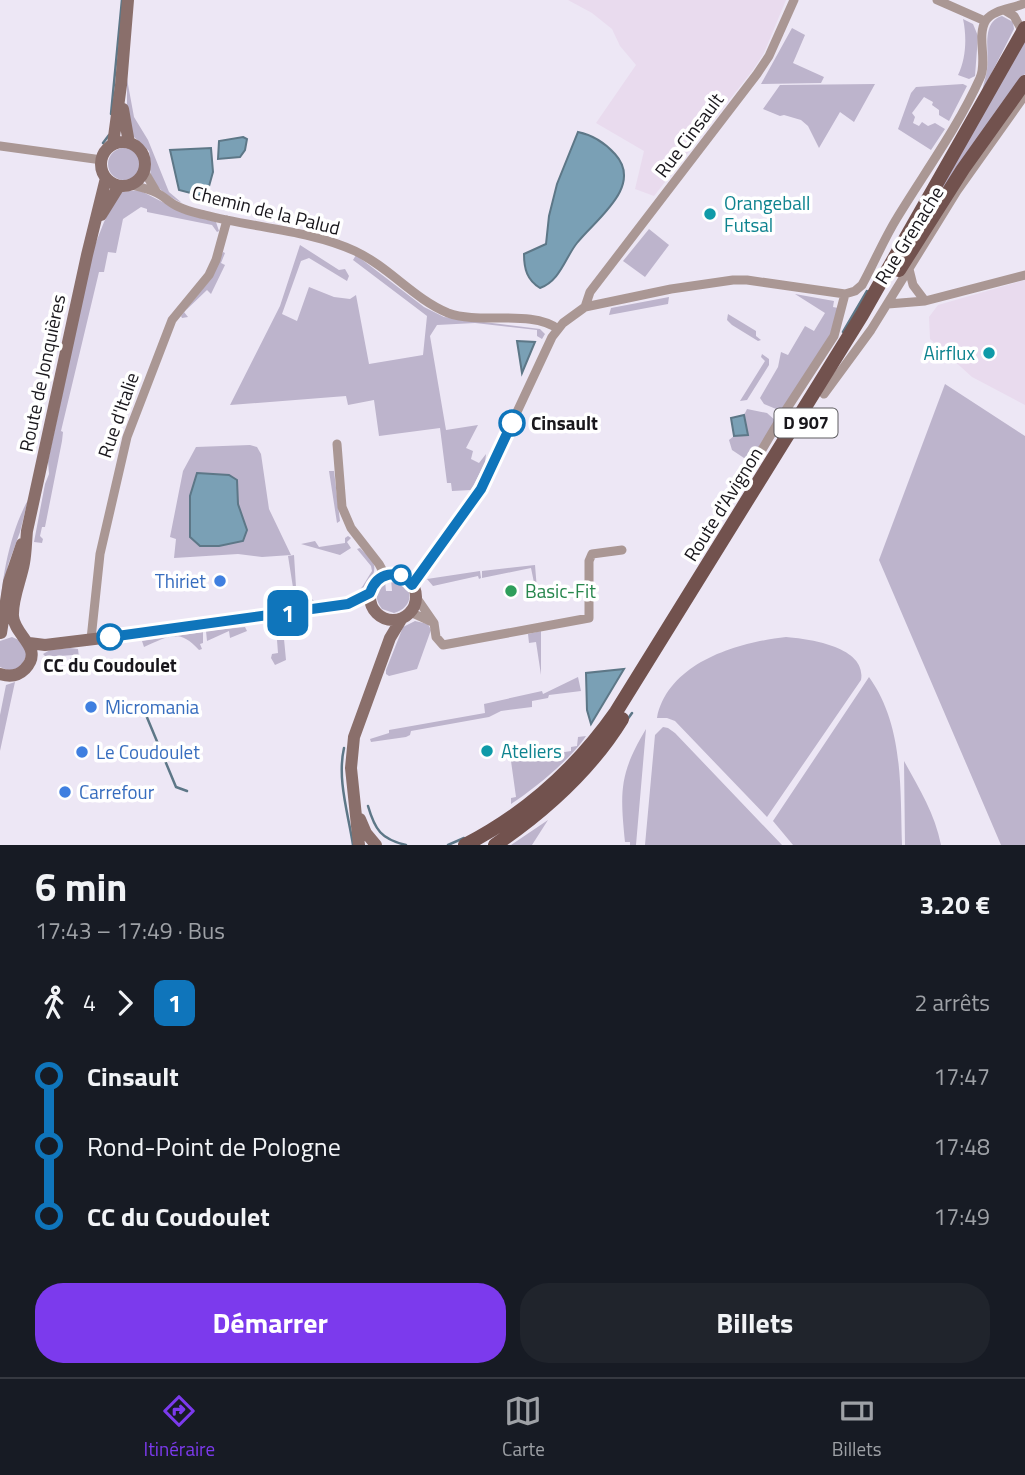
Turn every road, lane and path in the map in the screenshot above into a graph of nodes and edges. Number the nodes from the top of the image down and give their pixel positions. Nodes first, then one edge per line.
1 (128, 0) edge
2 (793, 0) edge
3 (937, 0) edge
4 (1025, 3) edge
5 (1004, 10) junction
6 (985, 21) junction
7 (1024, 30) edge
8 (1025, 82) edge
9 (121, 85) junction
10 (1025, 95) edge
11 (129, 143) junction
12 (113, 144) junction
13 (0, 146) edge
14 (102, 160) junction
15 (144, 171) junction
16 (106, 178) junction
17 (125, 185) junction
18 (157, 193) junction
19 (227, 220) junction
20 (96, 223) junction
21 (909, 269) junction
22 (1025, 275) edge
23 (597, 282) junction
24 (845, 294) junction
25 (925, 301) junction
26 (596, 303) junction
27 (888, 304) junction
28 (585, 307) junction
29 (558, 329) junction
30 (824, 394) junction
31 (337, 444) dead end
32 (757, 458) dead end
33 (27, 531) junction
34 (622, 550) dead end
35 (385, 575) junction
36 (414, 591) junction
37 (370, 593) junction
38 (348, 604) junction
39 (373, 609) junction
40 (406, 615) junction
41 (385, 619) junction
42 (434, 623) junction
43 (1, 633) edge
44 (390, 638) junction
45 (91, 639) junction
46 (27, 644) junction
47 (2, 677) edge
48 (355, 806) junction
49 (359, 845) edge
50 (376, 845) edge
51 (465, 845) edge
52 (495, 845) edge

1 - 9 main road
2 - 23 street, Rue Cinsault
3 - 6 street
4 - 5 street
5 - 6 street
5 - 7 street
6 - 24 street
7 - 51 main road, Route d'Avignon / D 907
8 - 30 main road, Route d'Avignon / D 907
9 - 11 main road
9 - 12 main road
10 - 21 street, Rue Grenache
11 - 12 main road
11 - 15 main road
12 - 14 main road
13 - 14 street
14 - 16 main road, Route de Jonquières
15 - 17 main road, Route de Jonquières
15 - 18 street
16 - 17 main road
16 - 20 main road, Route de Jonquières
17 - 18 street, Chemin de la Palud
17 - 20 main road, Route de Jonquières
18 - 19 street, Chemin de la Palud
19 - 29 street, Chemin de la Palud
19 - 45 street, Rue d'Italie
20 - 33 main road, Route de Jonquières
21 - 25 street
21 - 27 street, Rue Grenache
22 - 25 street
23 - 26 street
23 - 28 street, Rue Cinsault
24 - 26 street
24 - 32 street
25 - 27 street
26 - 28 street
27 - 30 street, Rue Grenache
28 - 29 street, Rue Cinsault
29 - 36 street, Rue Cinsault
30 - 52 main road, Route d'Avignon / D 907
31 - 35 street
33 - 43 main road, Route de Jonquières
33 - 46 main road, Route de Jonquières
34 - 42 street
35 - 36 main road
35 - 37 main road
36 - 40 main road
36 - 42 street
37 - 38 main road
37 - 39 main road
38 - 39 main road
38 - 45 main road
39 - 41 main road
40 - 41 main road
40 - 42 street
40 - 44 main road
41 - 44 main road
43 - 46 main road, Route de Jonquières
44 - 48 main road
45 - 46 main road
46 - 47 main road
48 - 49 main road
48 - 50 main road

